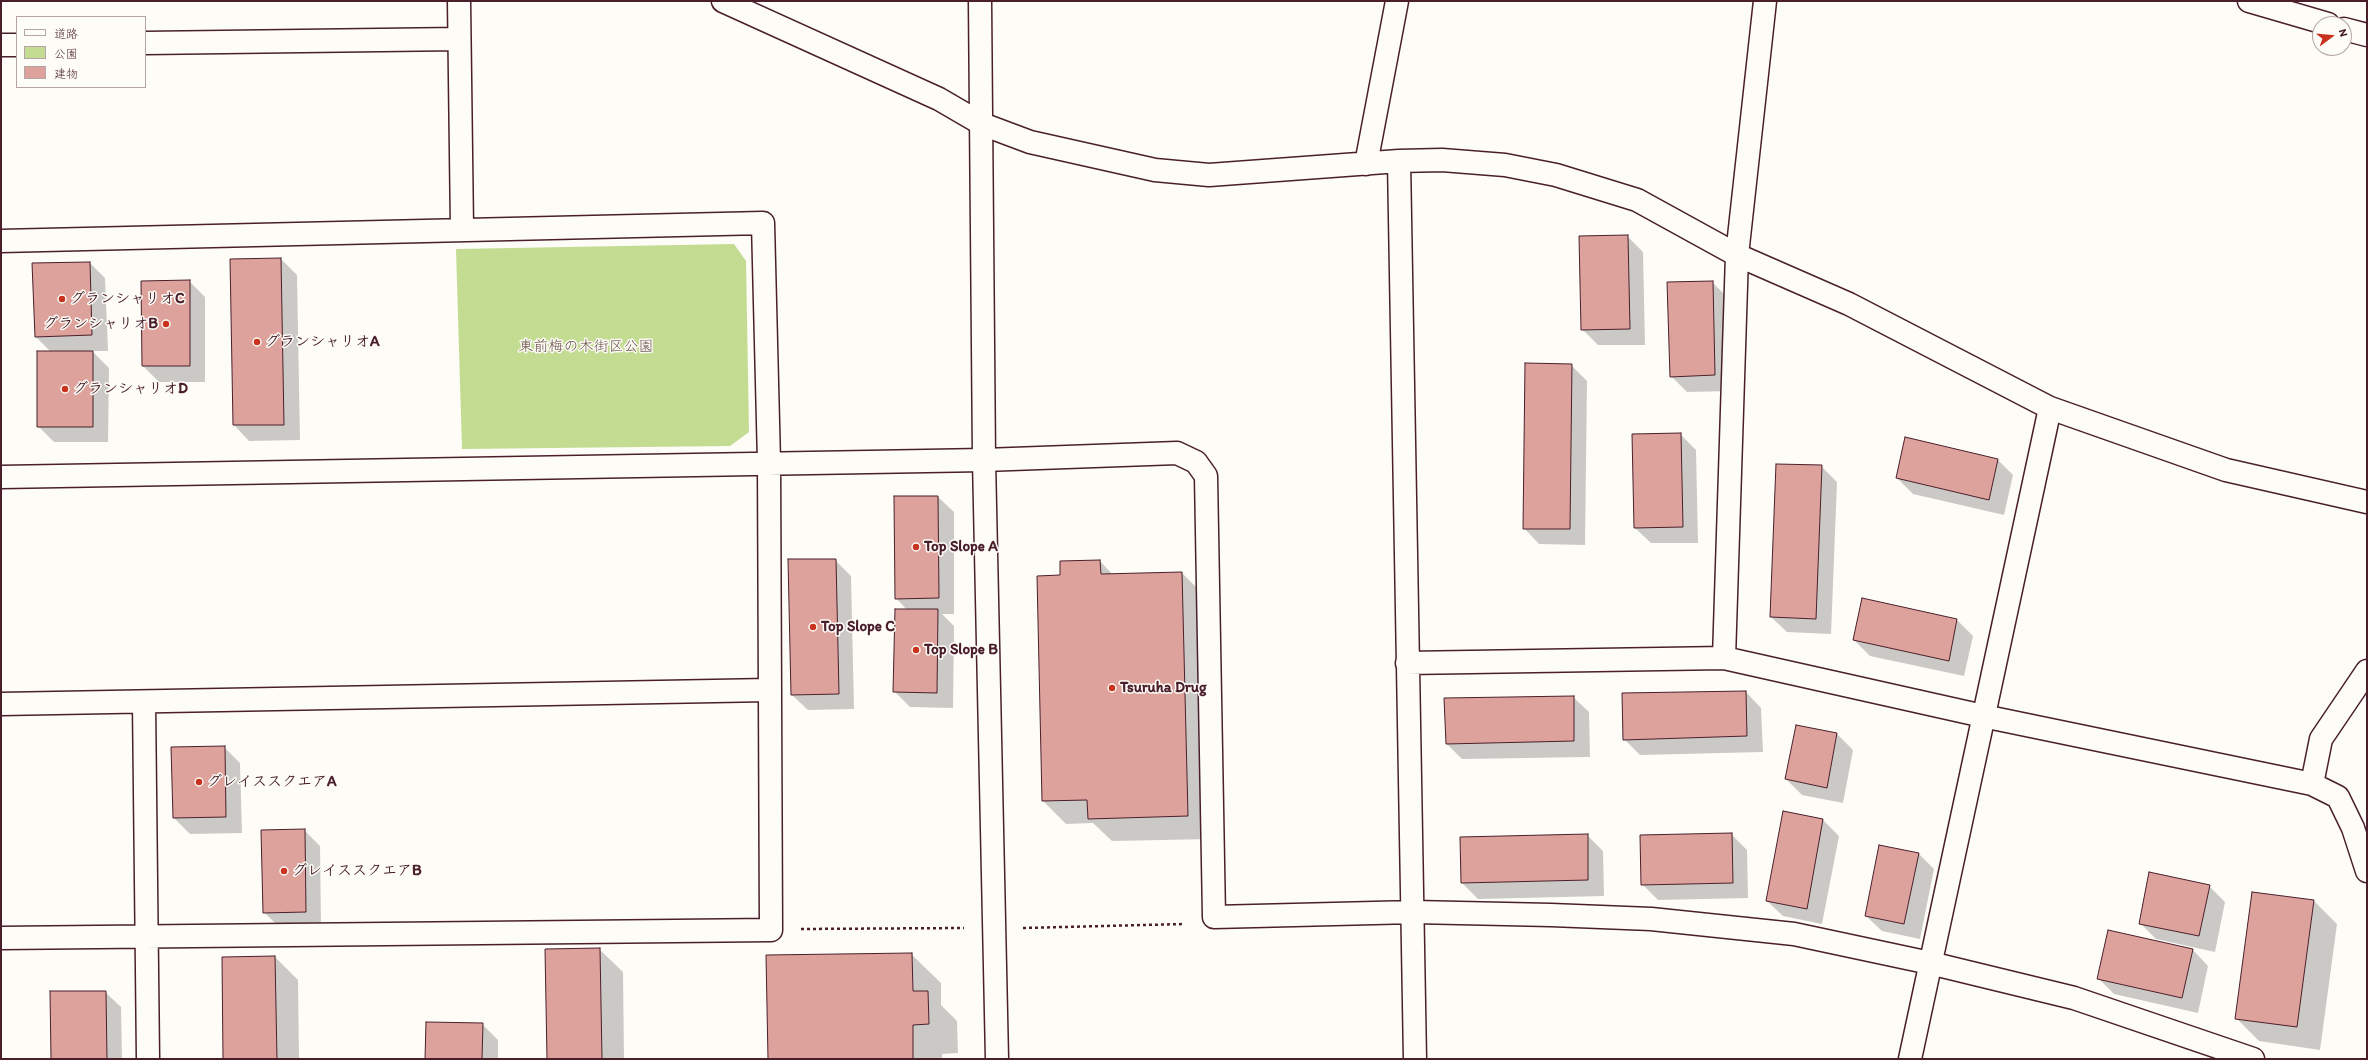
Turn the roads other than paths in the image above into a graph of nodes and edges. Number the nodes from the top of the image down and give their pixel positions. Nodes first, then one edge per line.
1 (459, 1) edge
2 (723, 1) edge
3 (980, 1) edge
4 (1397, 1) edge
5 (1765, 1) edge
6 (2249, 1) edge
7 (2312, 19) edge
8 (2352, 31) edge
9 (2367, 35) edge
10 (459, 39) junction
11 (146, 43) edge
12 (1, 45) edge
13 (16, 45) edge
14 (982, 124) junction
15 (1399, 161) junction
16 (1366, 164) junction
17 (462, 229) junction
18 (1, 241) edge
19 (1737, 256) junction
20 (2050, 408) junction
21 (984, 460) junction
22 (769, 462) junction
23 (1, 477) edge
24 (2367, 502) edge
25 (1724, 658) junction
26 (1408, 663) junction
27 (2367, 671) edge
28 (769, 690) junction
29 (144, 702) junction
30 (1, 704) edge
31 (1983, 716) junction
32 (2312, 784) junction
33 (2367, 871) edge
34 (1414, 912) junction
35 (147, 935) junction
36 (1, 938) edge
37 (1930, 963) junction
38 (148, 1059) edge
39 (998, 1059) edge
40 (1415, 1059) edge
41 (1910, 1059) edge
42 (2253, 1059) edge

1 - 10 street
2 - 14 street
3 - 14 street
4 - 16 street
5 - 19 street
6 - 7 street
8 - 9 street
10 - 11 street
10 - 17 street
12 - 13 street
14 - 16 street
14 - 21 street
15 - 16 street
15 - 19 street
15 - 26 street
17 - 18 street
17 - 22 street
19 - 20 street
19 - 25 street
20 - 24 street
20 - 31 street
21 - 22 street
21 - 34 street
21 - 39 street
22 - 23 street
22 - 28 street
25 - 26 street
25 - 31 street
26 - 34 street
27 - 32 street
28 - 29 street
28 - 35 street
29 - 30 street
29 - 35 street
31 - 32 street
31 - 37 street
32 - 33 street
34 - 37 street
34 - 40 street
35 - 36 street
35 - 38 street
37 - 41 street
37 - 42 street

